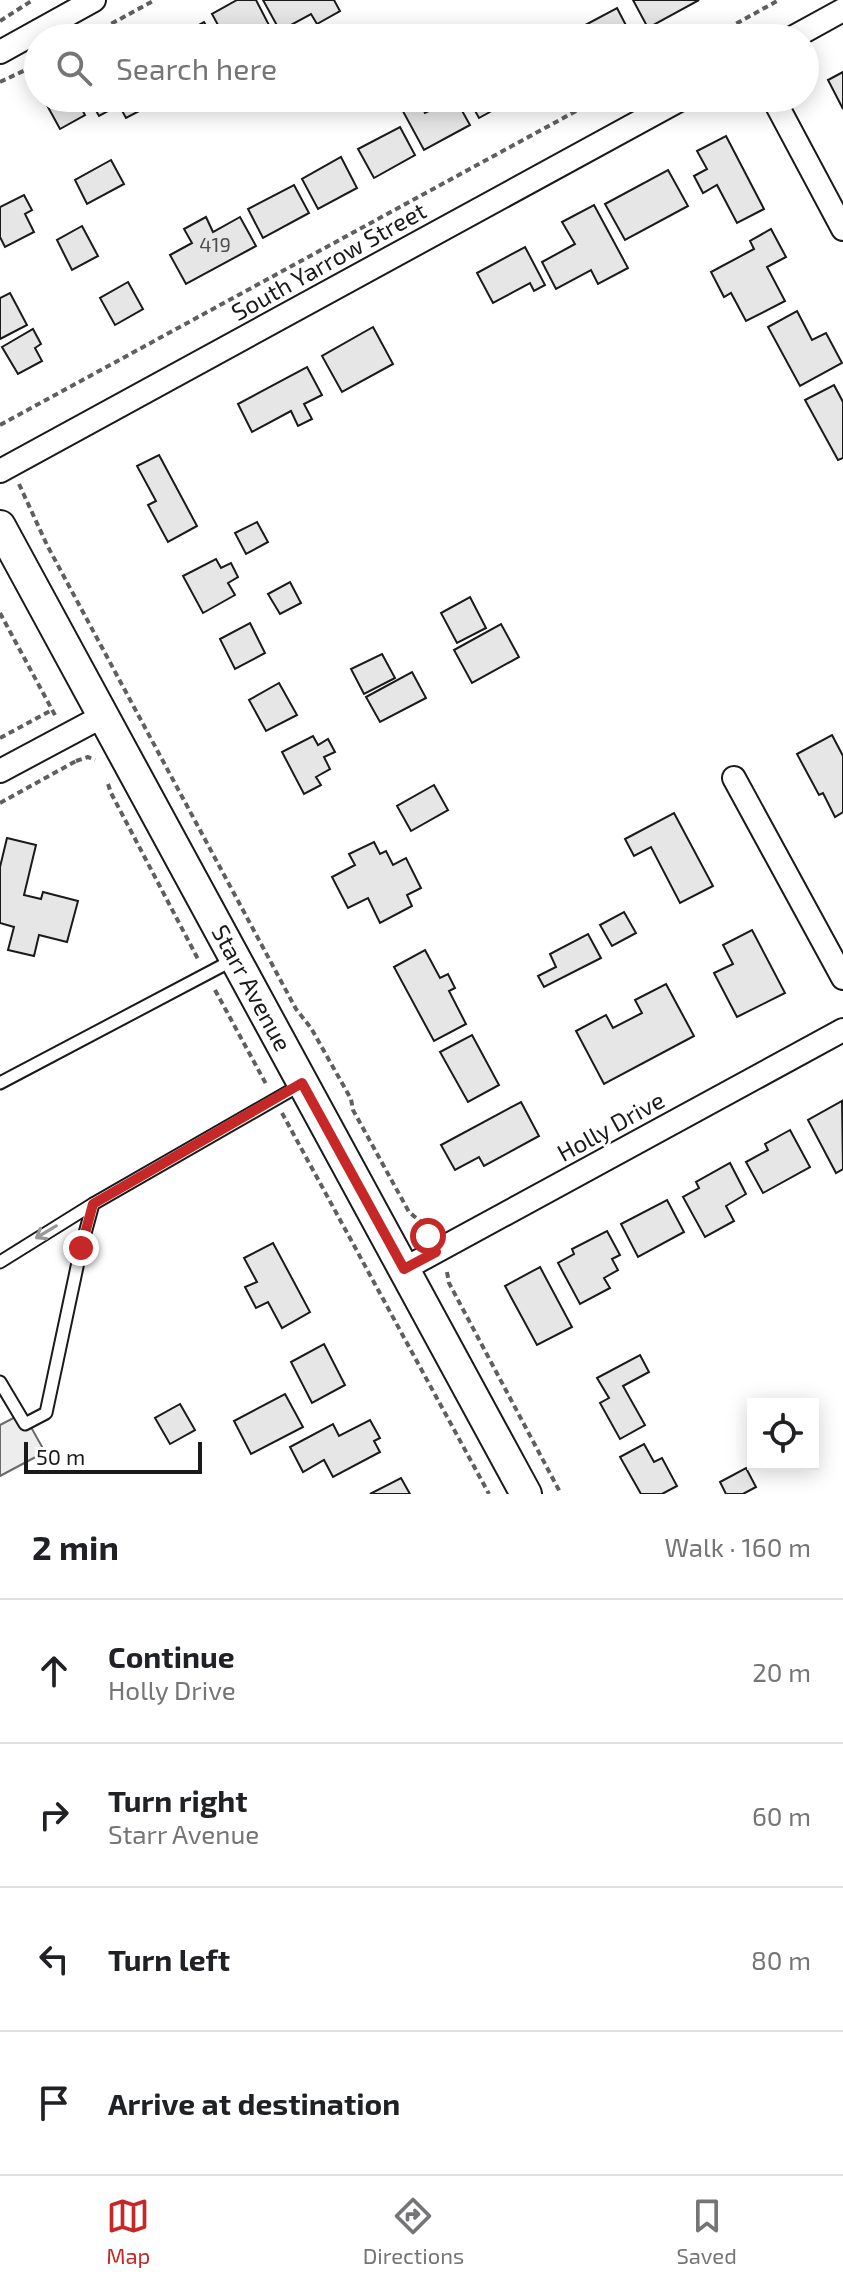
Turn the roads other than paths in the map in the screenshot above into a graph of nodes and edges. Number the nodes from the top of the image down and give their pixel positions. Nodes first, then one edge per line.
1 (94, 0) edge
2 (843, 10) edge
3 (51, 24) edge
4 (818, 24) edge
5 (24, 39) edge
6 (0, 52) edge
7 (657, 112) edge
8 (780, 112) edge
9 (843, 229) edge
10 (6, 468) edge
11 (0, 526) edge
12 (103, 716) junction
13 (0, 771) edge
14 (734, 778) dead end
15 (235, 959) junction
16 (843, 978) edge
17 (843, 1030) edge
18 (0, 1083) edge
19 (302, 1083) junction
20 (93, 1204) junction
21 (0, 1262) edge
22 (404, 1269) junction
23 (0, 1382) edge
24 (526, 1494) edge

1 - 3 street
2 - 4 street
5 - 6 street
7 - 10 street, South Yarrow Street
8 - 9 street
11 - 12 street, Starr Avenue
12 - 13 street
12 - 15 street, Starr Avenue
14 - 16 street
15 - 18 lane
15 - 19 street, Starr Avenue
17 - 22 street, Holly Drive
19 - 20 lane
19 - 22 street, Starr Avenue
20 -> 21 lane
20 - 23 lane
22 - 24 street, Starr Avenue

